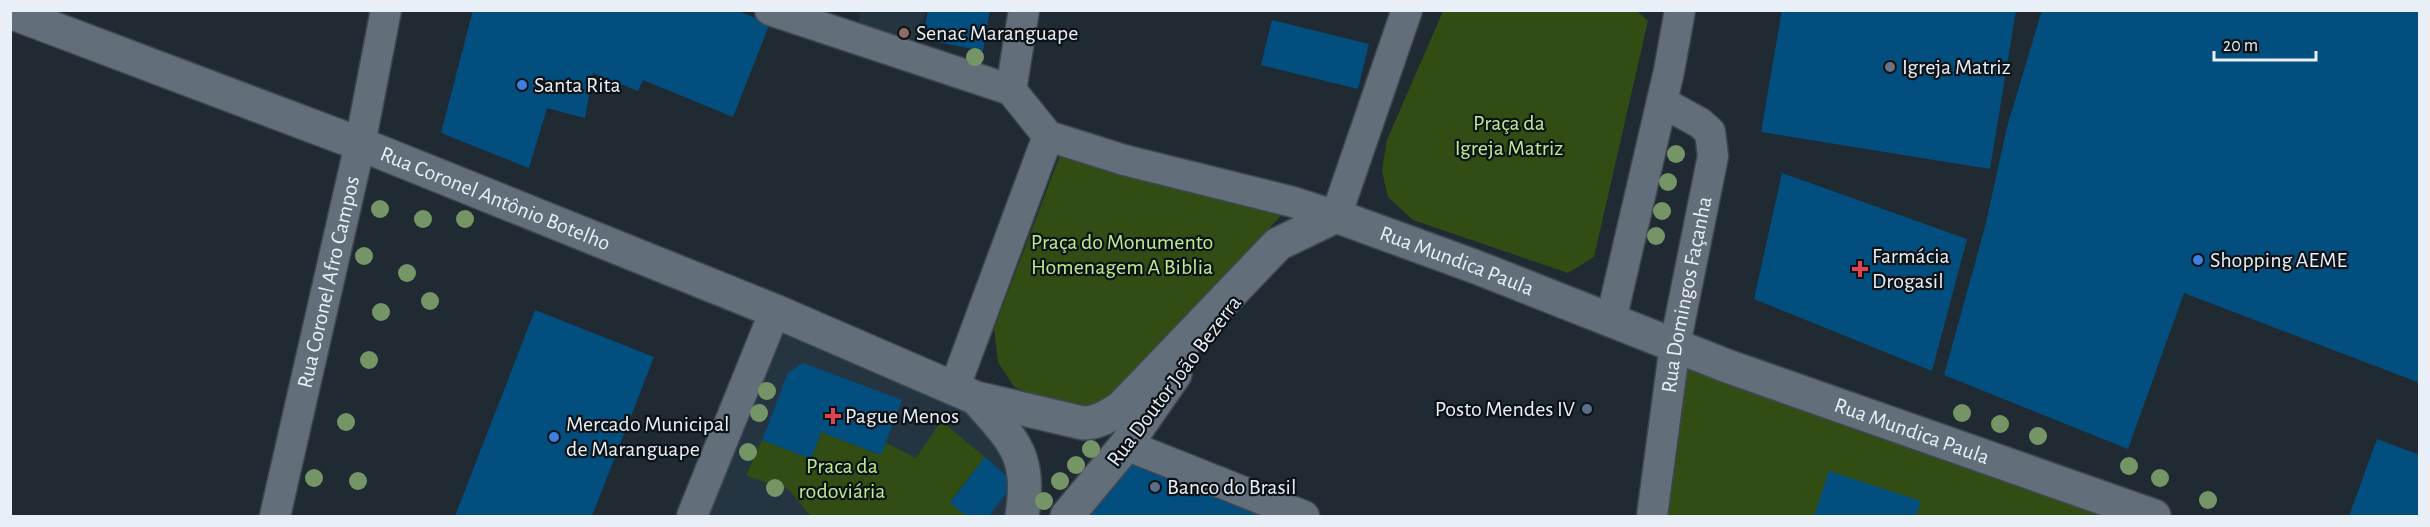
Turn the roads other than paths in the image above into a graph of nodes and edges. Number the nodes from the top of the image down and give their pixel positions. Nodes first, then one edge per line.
1 (386, 10) edge
2 (770, 10) edge
3 (1024, 10) edge
4 (1407, 10) edge
5 (1680, 10) edge
6 (10, 12) edge
7 (1011, 90) junction
8 (1662, 102) junction
9 (1048, 136) junction
10 (360, 144) junction
11 (1336, 216) junction
12 (1278, 244) junction
13 (776, 310) junction
14 (1611, 320) junction
15 (1675, 345) junction
16 (965, 394) junction
17 (1083, 423) joint
18 (1126, 445) junction
19 (275, 516) edge
20 (692, 516) edge
21 (1022, 516) edge
22 (1067, 516) edge
23 (1304, 516) edge
24 (1652, 516) edge
25 (2154, 516) edge

1 - 10 street, Rua Coronel Afro Campos
2 - 7 street
3 - 7 street
4 - 11 street
5 - 8 street
6 - 10 street, Rua Coronel Antônio Botelho
7 - 9 street
8 - 14 street
8 - 15 street, Rua Domingos Façanha
9 - 11 street, Rua Mundica Paula
9 - 16 street
10 - 13 street, Rua Coronel Antônio Botelho
10 - 19 street, Rua Coronel Afro Campos
11 - 12 street, Rua Doutor João Bezerra
11 - 14 street, Rua Mundica Paula
12 - 17 street, Rua Doutor João Bezerra
12 - 18 street, Rua Doutor João Bezerra
13 - 16 street, Rua Coronel Antônio Botelho
13 - 20 street
14 - 15 street, Rua Mundica Paula
15 - 24 street, Rua Domingos Façanha
15 - 25 street, Rua Mundica Paula
16 - 17 street, Rua Coronel Antônio Botelho
16 - 21 street, Rua Coronel Antônio Botelho
18 - 22 street, Rua Doutor João Bezerra
18 - 23 street

